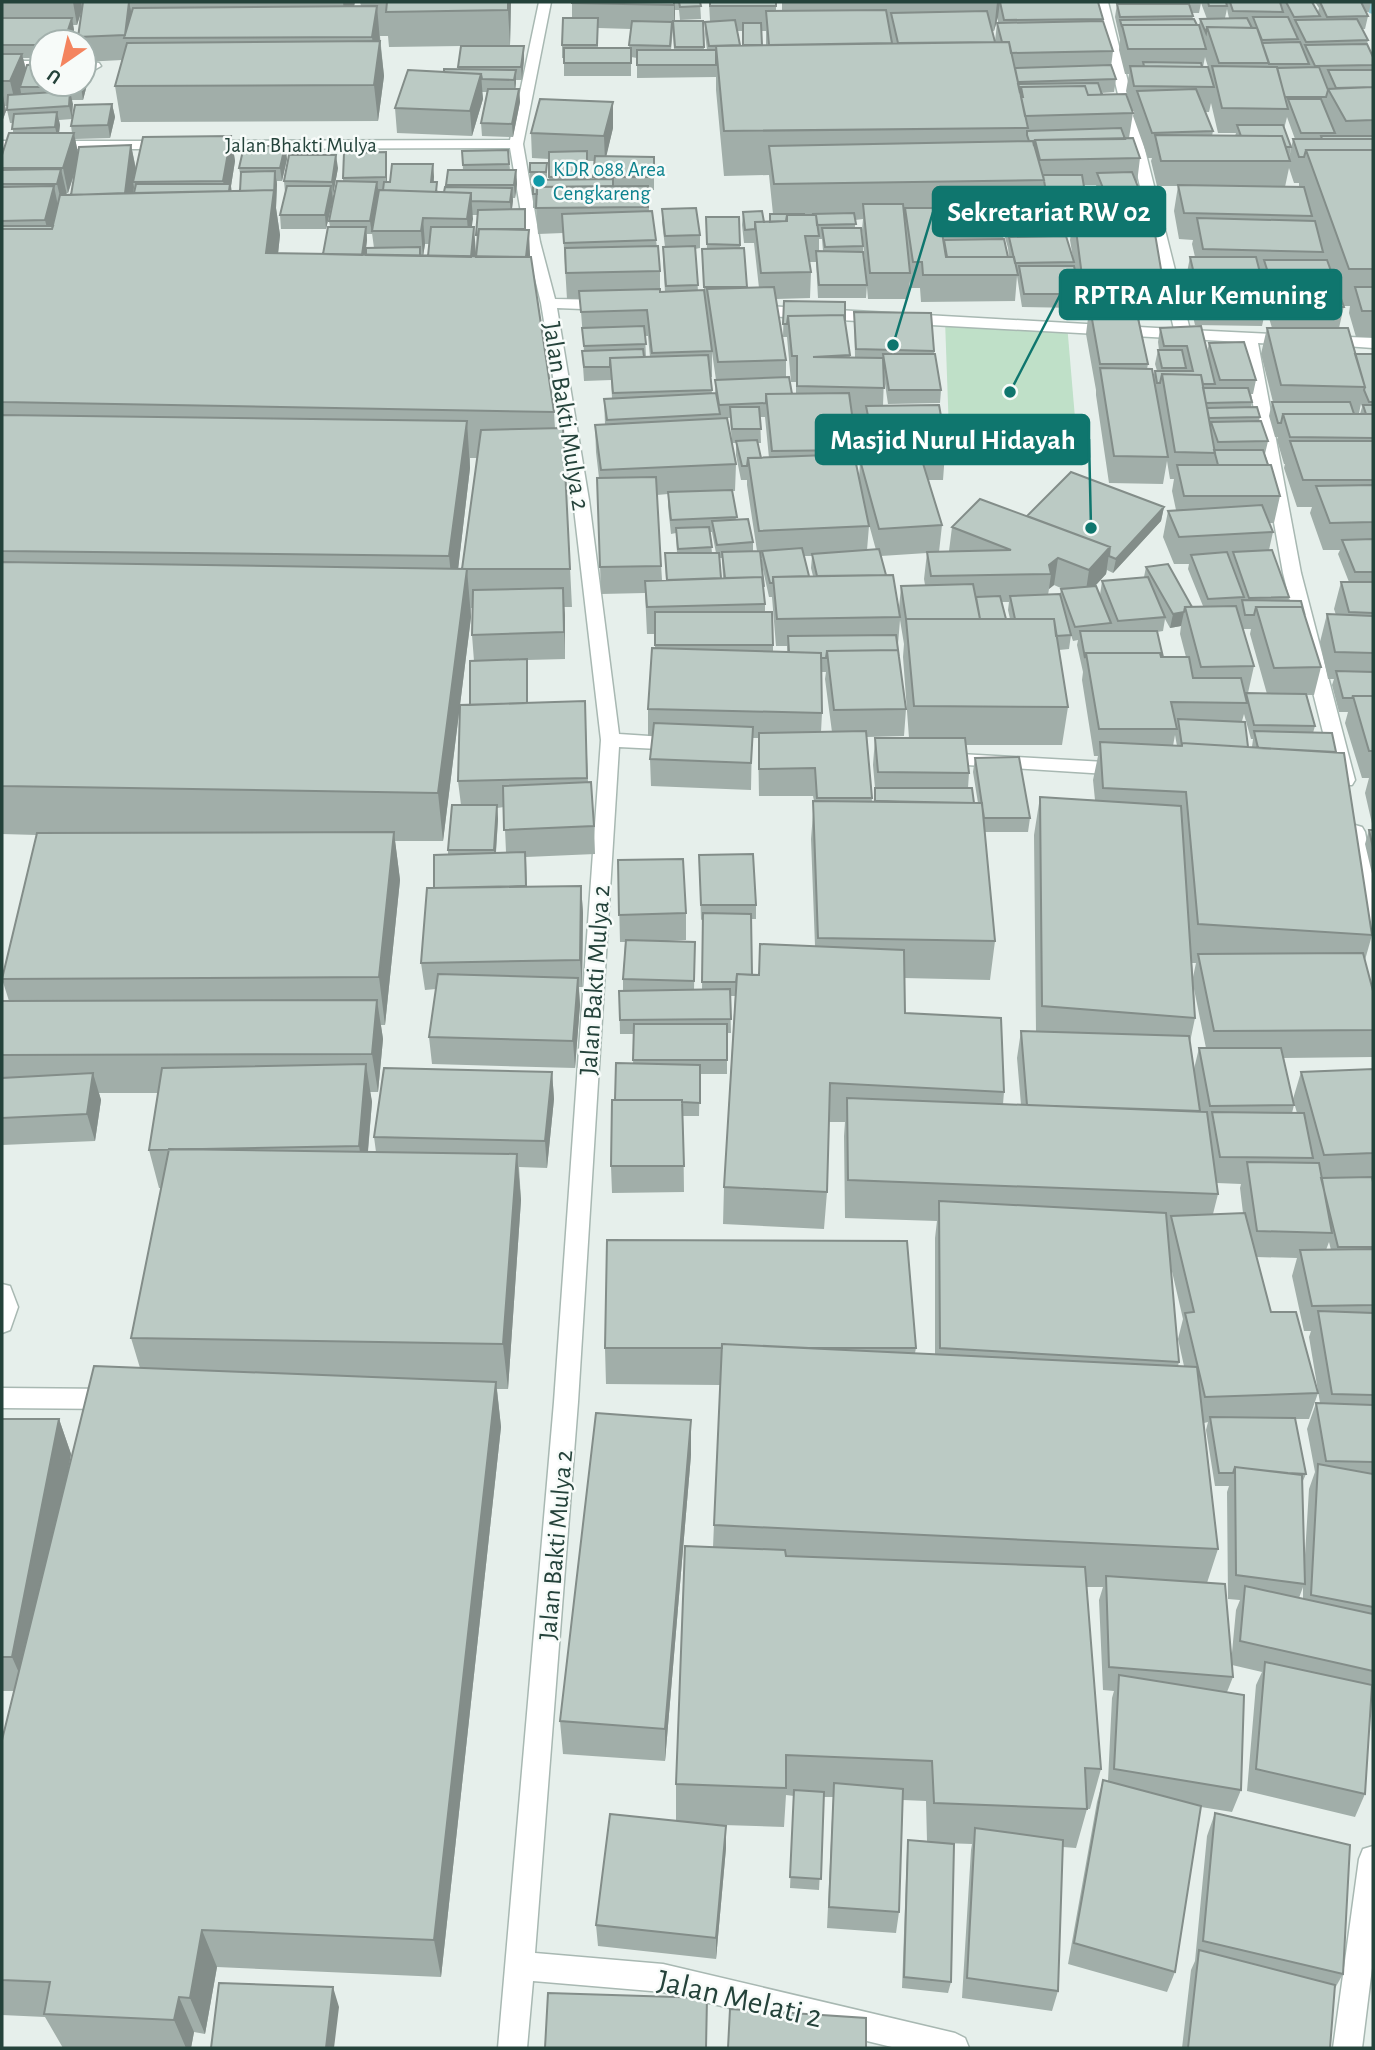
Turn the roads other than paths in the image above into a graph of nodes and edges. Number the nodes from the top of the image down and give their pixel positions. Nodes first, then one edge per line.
1 (545, 2) edge
2 (1102, 2) edge
3 (2, 65) edge
4 (28, 65) edge
5 (516, 144) junction
6 (2, 145) edge
7 (549, 303) junction
8 (629, 305) edge
9 (656, 306) edge
10 (1183, 334) junction
11 (1249, 338) junction
12 (1373, 343) edge
13 (610, 740) junction
14 (694, 745) edge
15 (929, 758) edge
16 (1137, 770) edge
17 (1373, 922) edge
18 (2, 1293) edge
19 (2, 1323) edge
20 (2, 1398) edge
21 (141, 1400) edge
22 (1373, 1860) edge
23 (521, 1966) junction
24 (513, 2048) edge
25 (956, 2048) edge
26 (1347, 2048) edge

1 - 5 street, Jalan Bakti Mulya 2
2 - 10 street
3 - 4 street
5 - 6 street, Jalan Bhakti Mulya
5 - 7 street, Jalan Bakti Mulya 2
7 - 8 street
7 - 13 street, Jalan Bakti Mulya 2
9 - 10 street
10 - 11 street
11 - 12 street
11 - 17 street
13 - 14 street
13 - 23 street, Jalan Bakti Mulya 2
15 - 16 street
18 - 19 street
20 - 21 street
22 - 26 street
23 - 24 street, Jalan Bakti Mulya 2
23 - 25 street, Jalan Melati 2

